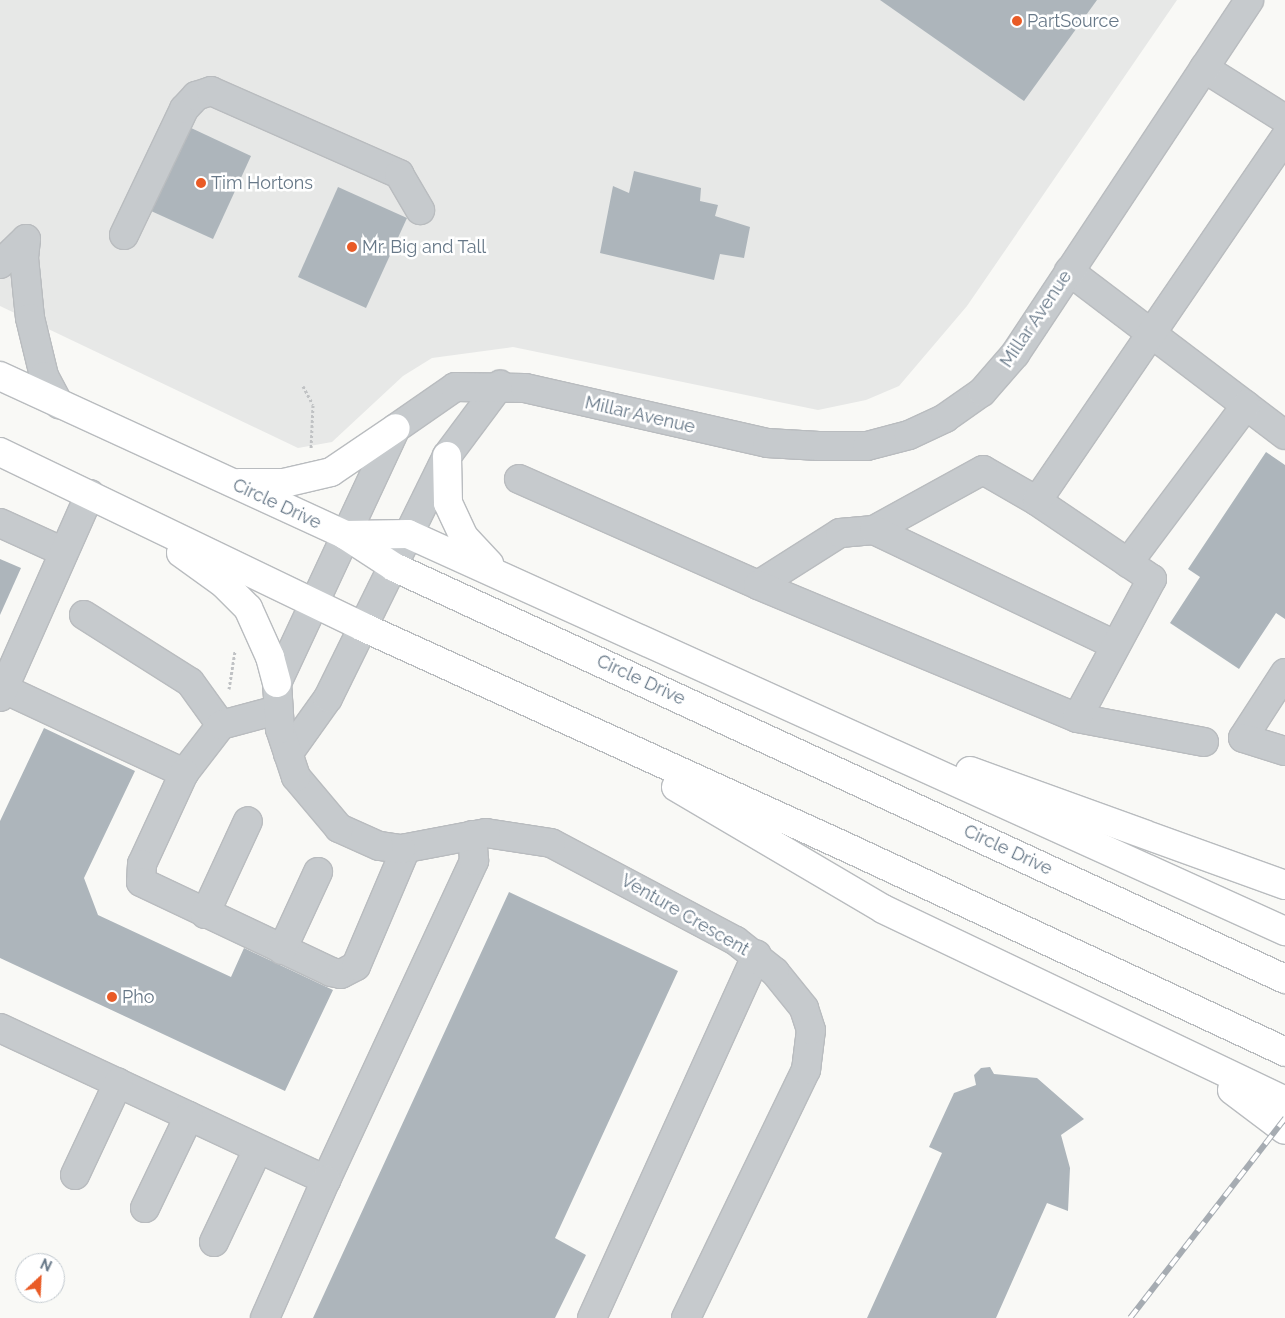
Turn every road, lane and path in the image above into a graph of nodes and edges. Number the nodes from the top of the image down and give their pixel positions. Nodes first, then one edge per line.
1 (1249, 0) edge
2 (1204, 68) junction
3 (1285, 119) edge
4 (1285, 138) edge
5 (420, 210) dead end
6 (124, 234) dead end
7 (0, 264) edge
8 (1068, 271) junction
9 (1151, 333) junction
10 (0, 376) edge
11 (500, 385) junction
12 (303, 386) dead end
13 (59, 404) junction
14 (1246, 405) junction
15 (396, 428) junction
16 (1285, 435) edge
17 (0, 452) edge
18 (310, 452) dead end
19 (447, 456) junction
20 (519, 479) dead end
21 (232, 483) junction
22 (90, 494) junction
23 (1037, 501) junction
24 (116, 506) junction
25 (0, 523) edge
26 (874, 530) junction
27 (408, 534) junction
28 (345, 535) junction
29 (64, 552) junction
30 (1128, 563) junction
31 (394, 567) junction
32 (499, 574) junction
33 (758, 585) junction
34 (313, 603) junction
35 (84, 615) dead end
36 (363, 628) junction
37 (237, 640) dead end
38 (1116, 645) junction
39 (1285, 673) edge
40 (277, 683) junction
41 (2, 693) edge
42 (771, 699) junction
43 (277, 710) junction
44 (1077, 718) junction
45 (563, 720) junction
46 (218, 721) junction
47 (1204, 742) dead end
48 (1285, 751) edge
49 (288, 754) junction
50 (184, 773) junction
51 (248, 821) dead end
52 (472, 835) junction
53 (406, 848) junction
54 (318, 872) dead end
55 (1285, 885) edge
56 (205, 914) junction
57 (1285, 931) edge
58 (282, 950) junction
59 (757, 955) junction
60 (1285, 978) edge
61 (0, 1028) edge
62 (1158, 1041) junction
63 (1285, 1052) edge
64 (118, 1083) junction
65 (1285, 1102) edge
66 (189, 1116) junction
67 (1285, 1130) edge
68 (258, 1148) junction
69 (74, 1175) dead end
70 (326, 1180) junction
71 (146, 1208) dead end
72 (214, 1242) dead end
73 (265, 1318) edge
74 (592, 1318) edge
75 (686, 1318) edge

1 - 2 street, Millar Avenue
2 - 3 street
2 - 8 street, Millar Avenue
4 - 9 street
5 - 6 street
7 - 13 street
8 - 9 street
8 - 11 street, Millar Avenue
9 - 14 street
9 - 23 street
10 - 13 highway, Circle Drive
11 - 15 street, Millar Avenue
11 - 19 street
12 - 18 path
13 - 21 highway, Circle Drive
14 - 16 street
14 - 30 street
15 - 21 highway
15 - 28 street, Millar Avenue
17 - 22 highway
19 - 27 street
19 - 32 highway
20 - 33 street
21 - 28 highway, Circle Drive
22 - 24 highway
22 - 29 street
23 - 26 street
23 - 30 street
24 - 34 highway
24 - 40 highway
25 - 29 street
26 - 33 street
26 - 38 street
27 - 28 highway
27 - 31 street
27 - 32 highway
28 - 31 highway, Circle Drive
28 - 34 street, Millar Avenue
29 - 41 street
30 - 38 street
31 - 36 street
31 - 60 highway, Circle Drive
32 - 42 highway
33 - 44 street
34 - 36 highway
34 - 40 street, Venture Crescent
35 - 46 street
36 - 45 highway
36 - 49 street
37 - 46 path
38 - 44 street
39 - 48 street
40 - 43 street, Venture Crescent
41 - 50 street
42 - 55 highway
42 - 57 highway
43 - 46 street
43 - 49 street, Venture Crescent
44 - 47 street
45 - 62 highway
45 - 63 highway
46 - 50 street
49 - 53 street, Venture Crescent
50 - 56 street
51 - 56 street
52 - 53 street, Venture Crescent
52 - 59 street, Venture Crescent
52 - 70 street
53 - 58 street
54 - 58 street
56 - 58 street
59 - 74 street
59 - 75 street, Venture Crescent
61 - 64 street
62 - 65 highway
62 - 67 highway
64 - 66 street
64 - 69 street
66 - 68 street
66 - 71 street
68 - 70 street
68 - 72 street
70 - 73 street

